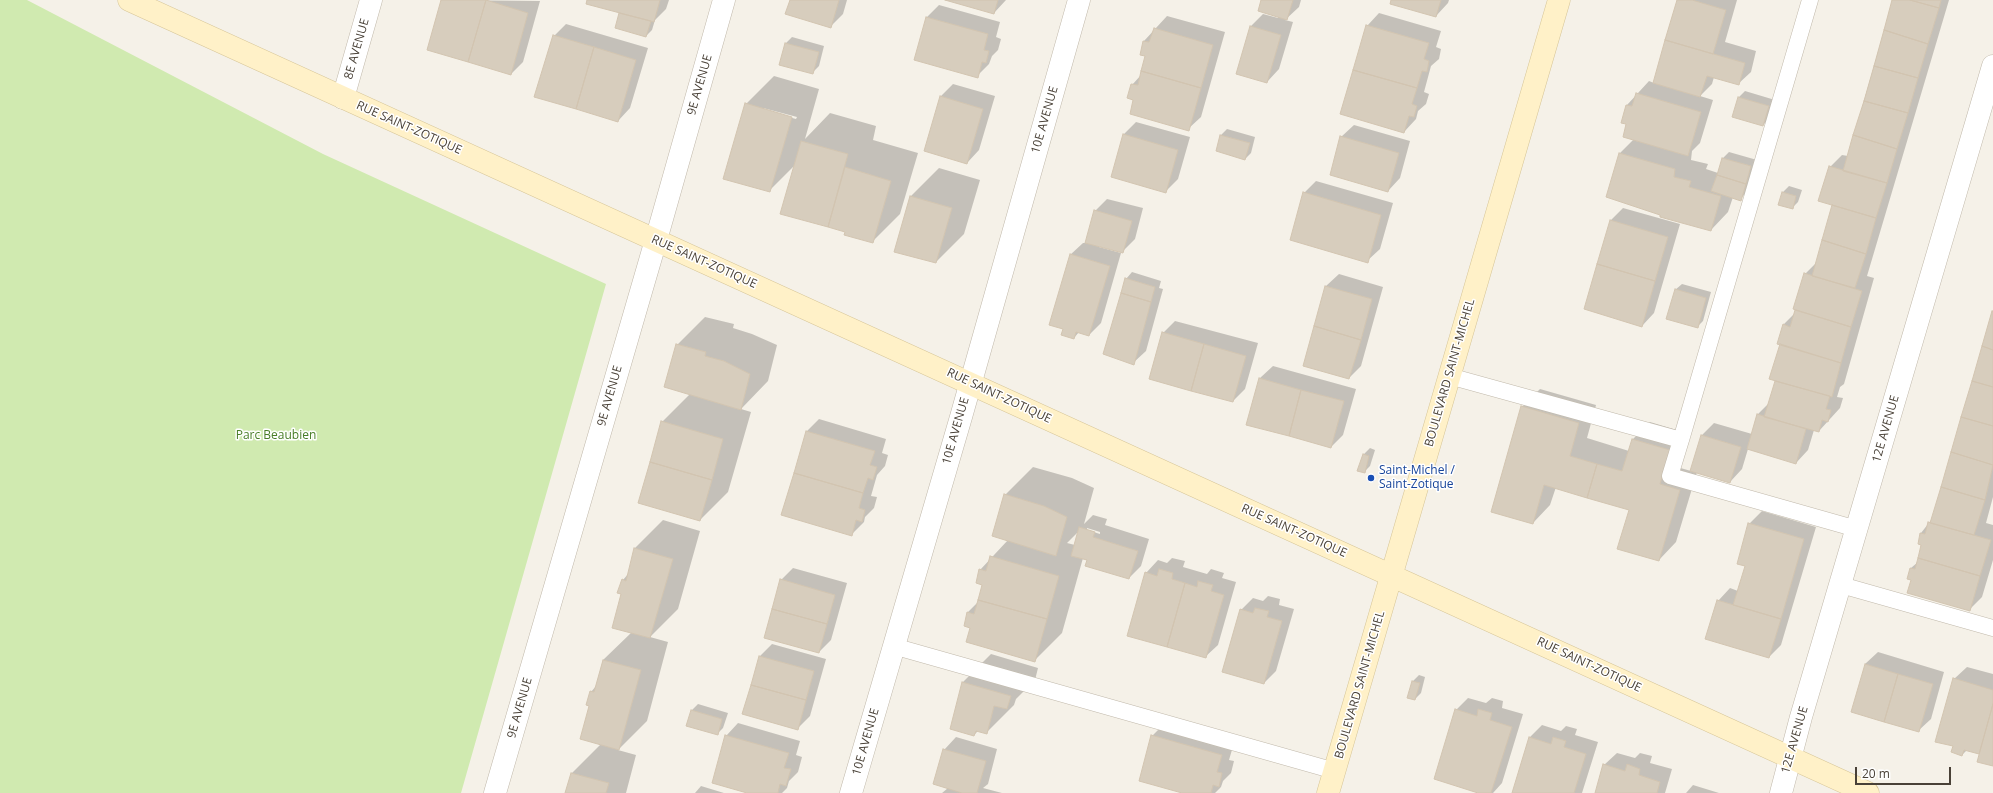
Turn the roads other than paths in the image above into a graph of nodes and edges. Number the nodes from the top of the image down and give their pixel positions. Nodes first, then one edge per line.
1 (130, 0) edge
2 (371, 0) edge
3 (724, 0) edge
4 (1079, 0) edge
5 (1559, 0) edge
6 (1810, 0) edge
7 (1993, 66) edge
8 (343, 98) junction
9 (656, 240) junction
10 (1449, 376) junction
11 (970, 383) junction
12 (1681, 440) junction
13 (1857, 529) junction
14 (1392, 575) junction
15 (1841, 585) junction
16 (1993, 628) edge
17 (893, 646) junction
18 (1790, 757) junction
19 (1335, 771) junction
20 (495, 793) edge
21 (851, 793) edge
22 (1328, 793) edge
23 (1781, 793) edge
24 (1868, 793) edge

1 - 8 street, RUE SAINT-ZOTIQUE
2 - 8 street, 8E AVENUE
3 - 9 street, 9E AVENUE
4 - 11 street, 10E AVENUE
5 - 10 street, BOULEVARD SAINT-MICHEL
6 - 12 lane
7 - 13 street, 12E AVENUE
8 - 9 street, RUE SAINT-ZOTIQUE
9 - 11 street, RUE SAINT-ZOTIQUE
9 - 20 street, 9E AVENUE
10 - 12 lane
10 - 14 street, BOULEVARD SAINT-MICHEL
11 - 14 street, RUE SAINT-ZOTIQUE
11 - 17 street, 10E AVENUE
12 - 13 lane
13 - 15 street, 12E AVENUE
14 - 18 street, RUE SAINT-ZOTIQUE
14 - 19 street, BOULEVARD SAINT-MICHEL
15 - 16 lane
15 - 18 street, 12E AVENUE
17 - 19 lane
17 - 21 street, 10E AVENUE
18 - 23 street, 12E AVENUE
18 - 24 street, RUE SAINT-ZOTIQUE
19 - 22 street, BOULEVARD SAINT-MICHEL

